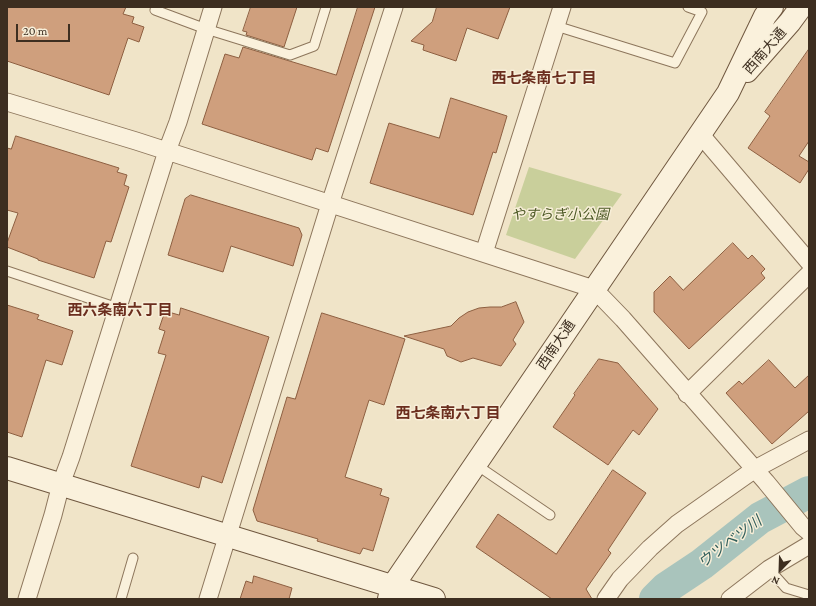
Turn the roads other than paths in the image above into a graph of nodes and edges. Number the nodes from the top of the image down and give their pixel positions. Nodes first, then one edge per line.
1 (156, 7) edge
2 (213, 7) edge
3 (326, 7) edge
4 (394, 7) edge
5 (562, 7) edge
6 (688, 7) edge
7 (772, 7) edge
8 (801, 7) edge
9 (556, 26) junction
10 (206, 29) junction
11 (728, 93) junction
12 (7, 102) edge
13 (701, 135) junction
14 (167, 151) junction
15 (330, 204) junction
16 (484, 253) junction
17 (809, 262) edge
18 (7, 271) edge
19 (809, 274) edge
20 (594, 289) junction
21 (118, 308) junction
22 (687, 394) junction
23 (809, 440) edge
24 (476, 464) junction
25 (7, 468) edge
26 (755, 469) junction
27 (61, 484) junction
28 (550, 515) dead end
29 (806, 530) edge
30 (228, 535) junction
31 (809, 545) edge
32 (134, 558) dead end
33 (769, 569) junction
34 (391, 593) edge
35 (809, 595) edge
36 (732, 598) edge
37 (27, 599) edge
38 (121, 599) edge
39 (208, 599) edge
40 (434, 599) edge
41 (606, 599) edge

1 - 10 lane
2 - 10 street
3 - 10 lane
4 - 15 street
5 - 9 street
6 - 9 lane
7 - 11 street, 西南大通
8 - 11 street, 西南大通
9 - 16 street
10 - 14 street
11 - 13 street, 西南大通
12 - 14 street
13 - 17 street
13 - 20 street, 西南大通
14 - 15 street
14 - 21 street
15 - 16 street
15 - 30 street
16 - 20 street
18 - 21 lane
19 - 22 street
20 - 22 street
20 - 24 street, 西南大通
21 - 27 street
22 - 26 street
23 - 26 street
24 - 28 lane
24 - 34 street, 西南大通
25 - 27 street
26 - 29 street
26 - 41 street
27 - 30 street
27 - 37 street
30 - 34 street
30 - 39 street
31 - 33 street
32 - 38 lane
33 - 35 lane
33 - 36 street
34 - 40 street

